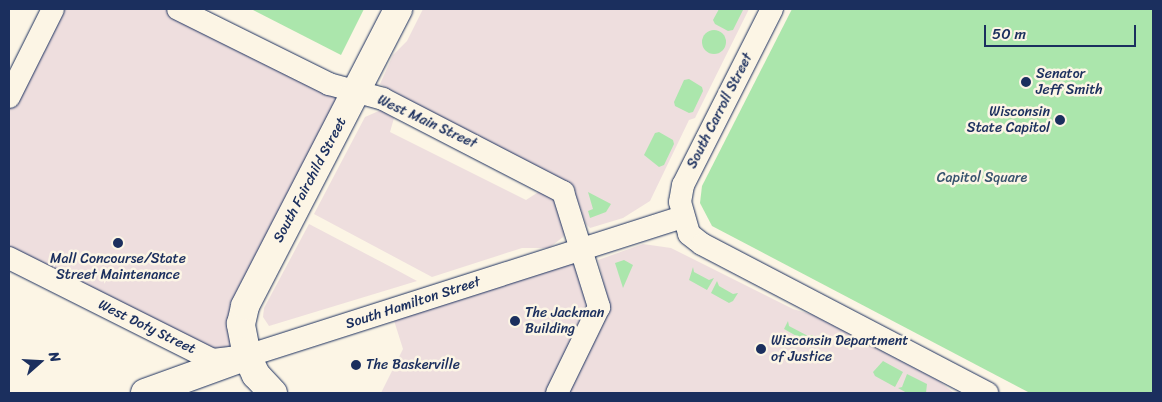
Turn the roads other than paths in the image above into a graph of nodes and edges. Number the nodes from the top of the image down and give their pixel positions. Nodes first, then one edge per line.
1 (53, 9) edge
2 (178, 9) edge
3 (398, 9) edge
4 (772, 9) edge
5 (355, 92) junction
6 (9, 97) edge
7 (682, 218) junction
8 (583, 249) junction
9 (9, 258) edge
10 (247, 356) junction
11 (144, 393) edge
12 (272, 393) edge
13 (557, 393) edge
14 (987, 393) edge

1 - 6 street
2 - 5 street, West Main Street
3 - 5 street, South Fairchild Street
4 - 7 street, South Carroll Street
5 - 8 street, West Main Street
5 - 10 street, South Fairchild Street
7 - 8 street, South Hamilton Street
7 - 14 street
8 - 10 street, South Hamilton Street
8 - 13 street
9 - 10 street, West Doty Street
10 - 11 street, South Hamilton Street
10 - 12 street

